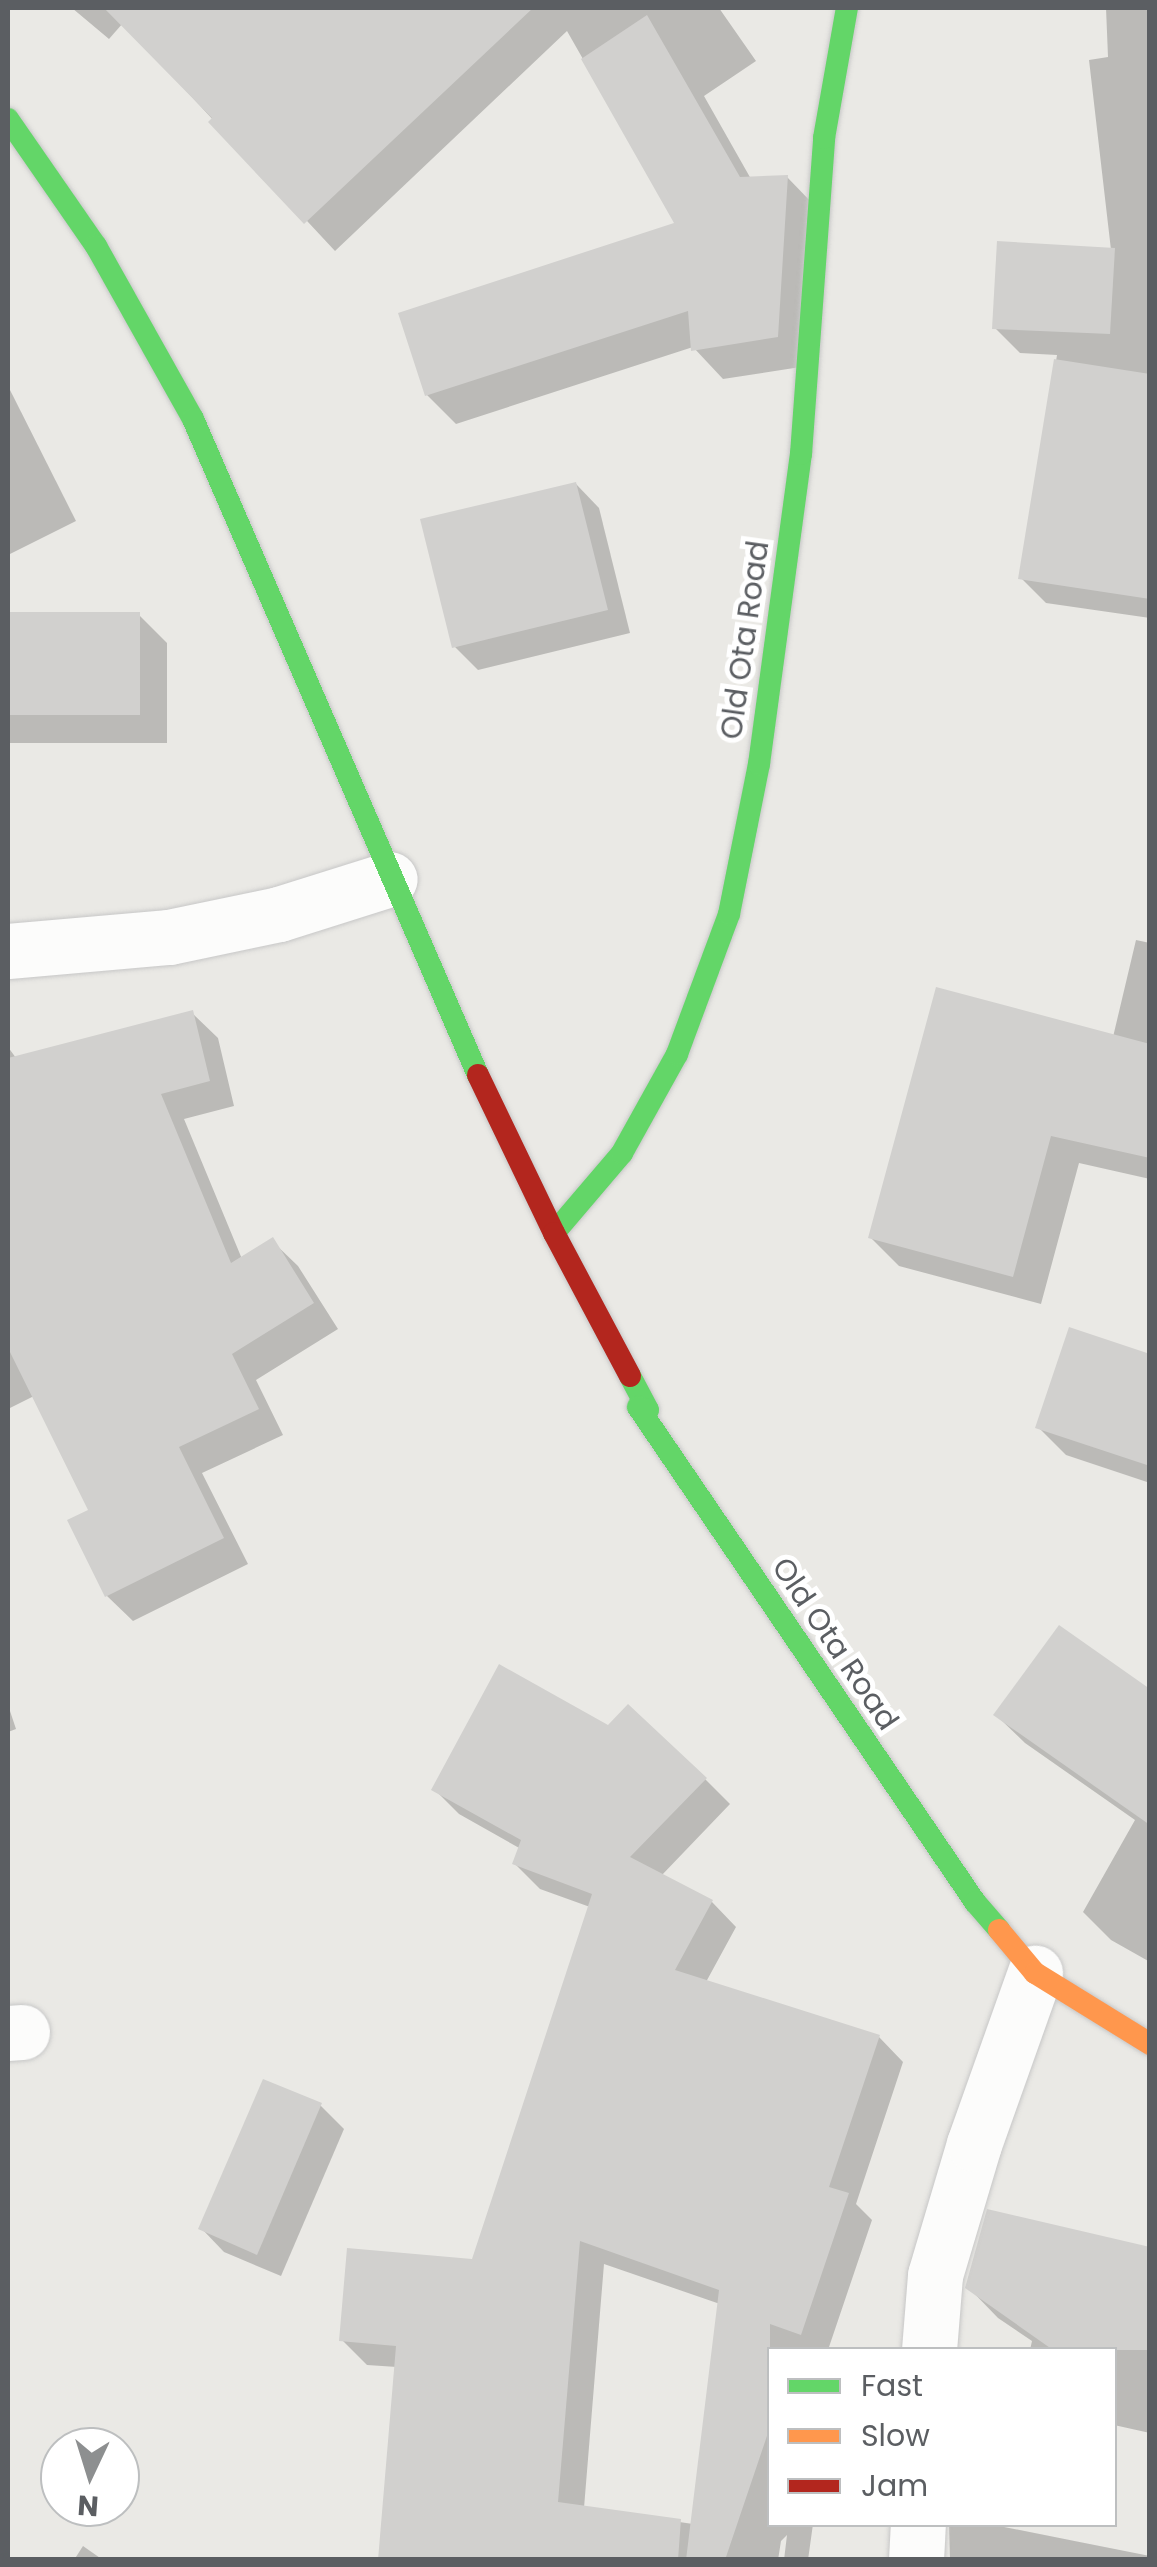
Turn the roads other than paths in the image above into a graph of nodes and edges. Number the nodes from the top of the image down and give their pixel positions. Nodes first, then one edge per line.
1 (847, 8) edge
2 (8, 119) edge
3 (390, 880) junction
4 (8, 952) edge
5 (554, 1232) junction
6 (1035, 1973) junction
7 (1150, 2044) edge
8 (929, 2347) edge
9 (918, 2527) edge
10 (916, 2560) edge

1 - 5 street, Old Ota Road
2 - 3 street, Old Ota Road
3 - 4 street
3 - 5 street, Old Ota Road
5 - 6 street, Old Ota Road
6 - 7 street, Old Ota Road
6 - 8 street
9 - 10 street

